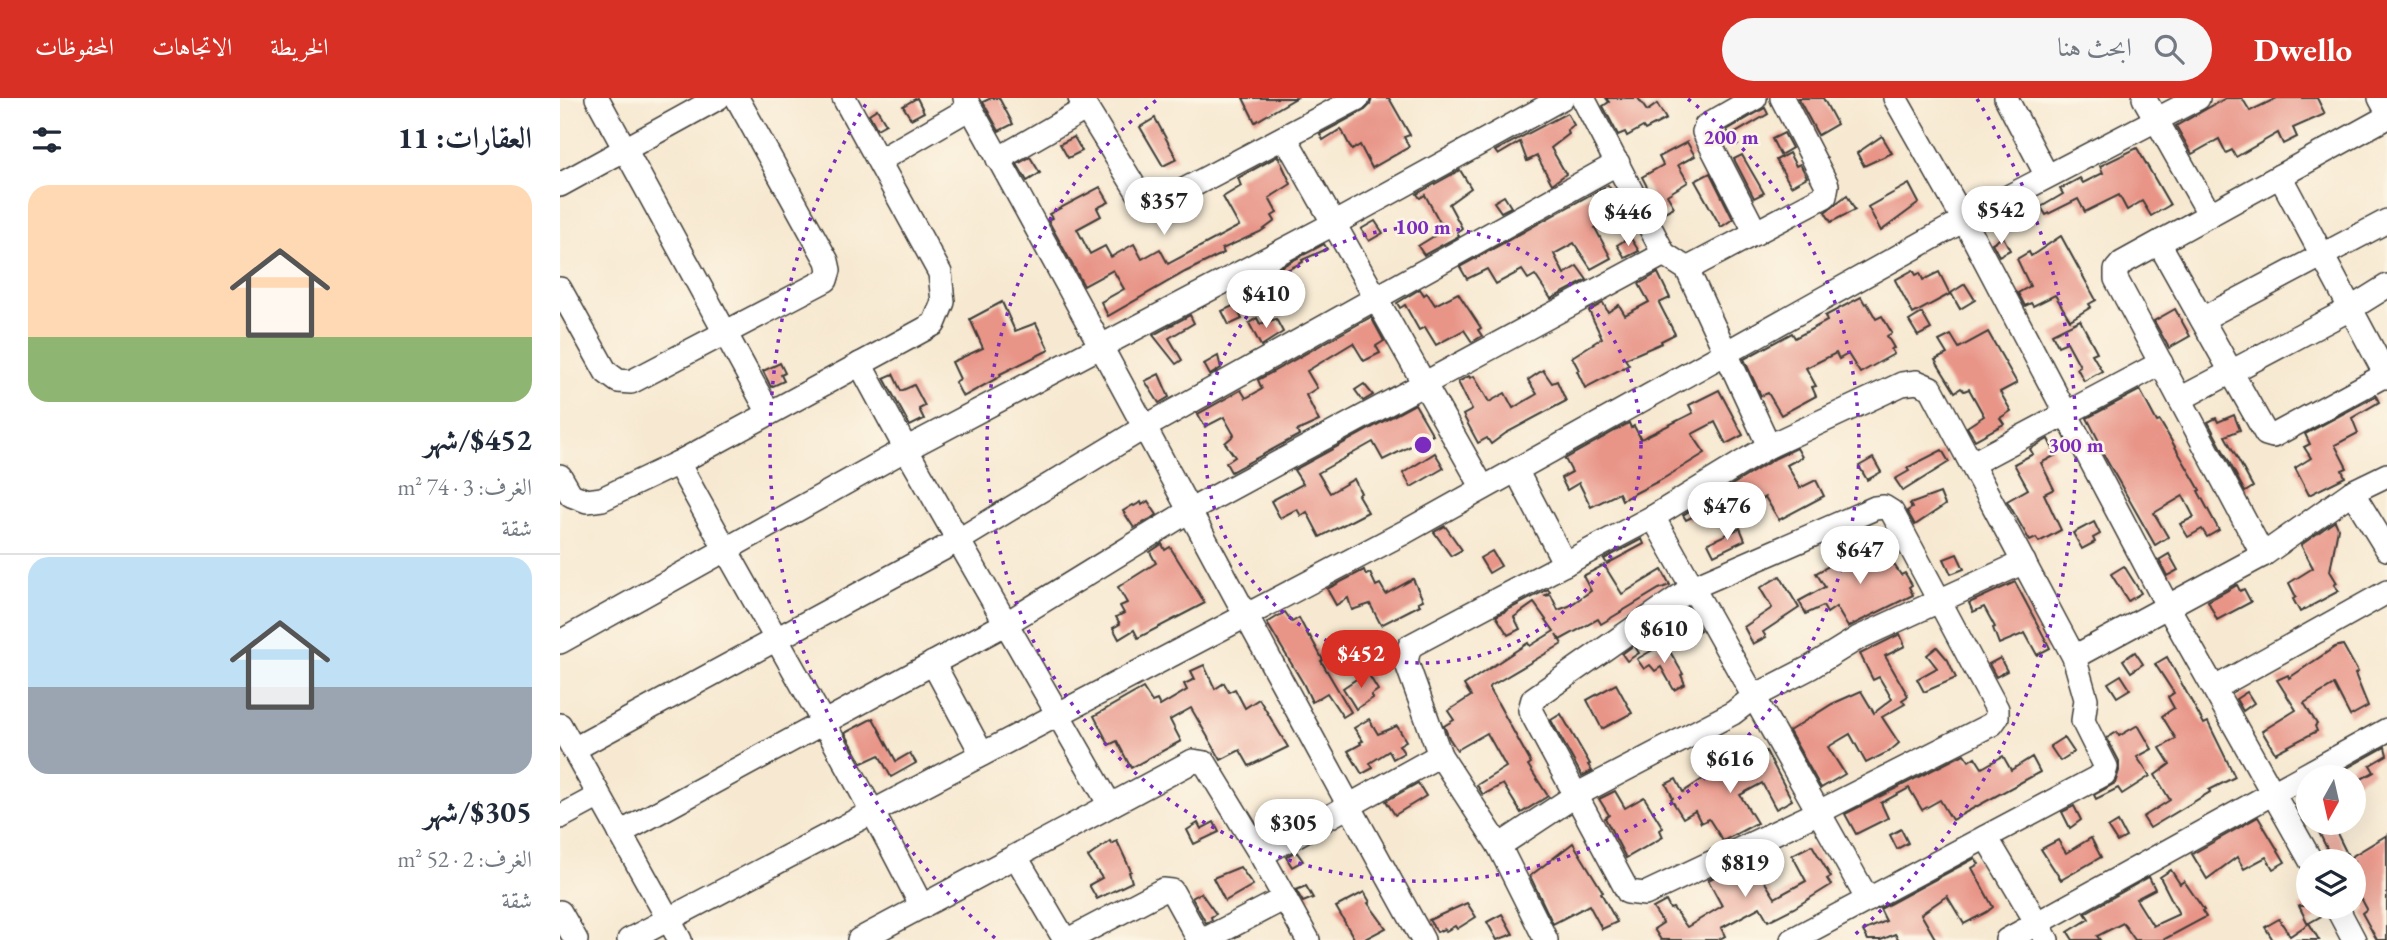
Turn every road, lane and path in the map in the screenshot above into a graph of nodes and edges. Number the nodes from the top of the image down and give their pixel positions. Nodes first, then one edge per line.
1 (597, 98) edge
2 (718, 98) edge
3 (737, 98) edge
4 (844, 98) edge
5 (1358, 98) edge
6 (1562, 98) edge
7 (1583, 98) edge
8 (1755, 98) edge
9 (1782, 98) edge
10 (1895, 98) edge
11 (2006, 98) edge
12 (2144, 98) edge
13 (2197, 98) edge
14 (2380, 98) edge
15 (967, 103) edge
16 (1083, 103) edge
17 (2387, 111) edge
18 (2387, 117) edge
19 (2156, 120) junction
20 (1285, 137) junction
21 (625, 149) junction
22 (998, 159) junction
23 (880, 160) junction
24 (1618, 163) junction
25 (2280, 176) junction
26 (2047, 177) junction
27 (560, 186) edge
28 (2210, 215) junction
29 (1964, 220) junction
30 (2387, 221) edge
31 (1335, 223) junction
32 (1756, 233) junction
33 (2159, 243) junction
34 (1664, 254) junction
35 (2323, 254) junction
36 (1687, 269) junction
37 (2387, 286) edge
38 (560, 289) edge
39 (1377, 297) junction
40 (2350, 309) junction
41 (2202, 319) junction
42 (725, 332) junction
43 (1102, 346) junction
44 (1726, 353) junction
45 (2161, 363) junction
46 (860, 364) junction
47 (2231, 372) junction
48 (2386, 375) edge
49 (1424, 382) junction
50 (2180, 399) junction
51 (769, 413) junction
52 (2066, 413) junction
53 (1145, 427) junction
54 (1769, 446) junction
55 (906, 449) junction
56 (678, 463) junction
57 (1973, 463) junction
58 (1516, 470) junction
59 (2387, 475) edge
60 (560, 476) edge
61 (1483, 488) junction
62 (2352, 492) junction
63 (1189, 511) junction
64 (1653, 517) junction
65 (959, 540) junction
66 (725, 550) junction
67 (2387, 550) edge
68 (2263, 555) junction
69 (2024, 562) junction
70 (1565, 564) junction
71 (1693, 587) junction
72 (2387, 592) edge
73 (1939, 601) junction
74 (2168, 607) junction
75 (1246, 615) junction
76 (1007, 623) junction
77 (778, 639) junction
78 (560, 642) edge
79 (2074, 657) junction
80 (933, 663) junction
81 (2215, 688) junction
82 (1755, 696) junction
83 (1058, 713) junction
84 (825, 722) junction
85 (560, 725) edge
86 (2387, 730) edge
87 (573, 749) junction
88 (982, 754) junction
89 (1440, 755) junction
90 (2274, 792) junction
91 (1576, 795) junction
92 (599, 796) junction
93 (1110, 805) junction
94 (1348, 805) junction
95 (874, 811) junction
96 (1819, 812) junction
97 (560, 817) edge
98 (620, 833) junction
99 (1986, 837) junction
100 (1499, 846) junction
101 (2305, 849) edge
102 (1261, 855) junction
103 (1016, 857) junction
104 (1285, 898) junction
105 (1868, 900) junction
106 (922, 907) junction
107 (560, 912) edge
108 (668, 918) junction
109 (2343, 919) edge
110 (2043, 932) edge
111 (1544, 939) edge
112 (576, 940) edge
113 (629, 940) edge
114 (680, 940) edge
115 (859, 940) edge
116 (1066, 940) edge
117 (1202, 940) edge
118 (1308, 940) edge
119 (1423, 940) edge
120 (1792, 940) edge
121 (2007, 940) edge
122 (2354, 940) edge

1 - 21 street
2 - 21 street
3 - 42 street
4 - 23 street
5 - 20 street
6 - 31 street
7 - 24 street
8 - 32 street
9 - 32 street
10 - 29 street
11 - 26 street
12 - 19 street
13 - 19 street
14 - 17 street
15 - 22 street
15 - 23 street
16 - 20 street
16 - 22 street
18 - 25 street
19 - 26 street
19 - 28 street
20 - 31 street
21 - 27 street
21 - 42 street
22 - 43 street
23 - 46 street
24 - 34 street
24 - 39 street
25 - 28 street
25 - 35 street
26 - 29 street
28 - 33 street
29 - 44 street
29 - 52 street
30 - 35 street
31 - 39 street
31 - 43 street
32 - 36 street
33 - 41 street
33 - 45 street
34 - 36 street
34 - 49 street
35 - 40 street
35 - 41 street
36 - 44 street
37 - 40 street
38 - 42 street
39 - 49 street
39 - 53 street
40 - 47 street
40 - 48 street
41 - 47 street
42 - 51 street
43 - 53 street
43 - 55 street
44 - 54 street
44 - 58 street
45 - 50 street
45 - 52 street
46 - 51 street
46 - 55 street
47 - 48 street
47 - 50 street
49 - 61 street
49 - 63 street
50 - 68 street
51 - 56 street
52 - 57 street
52 - 74 street
53 - 63 street
53 - 65 street
54 - 57 street
54 - 64 street
55 - 65 street
55 - 66 street
56 - 60 street
56 - 66 street
57 - 69 street
58 - 61 street
58 - 70 street
59 - 62 street
61 - 75 street
62 - 67 street
62 - 68 street
63 - 75 street
63 - 76 street
64 - 70 street
64 - 71 street
65 - 76 street
65 - 77 street
66 - 77 street
66 - 78 street
68 - 74 street
69 - 73 street
69 - 79 street
70 - 89 street
71 - 73 street
71 - 82 street
71 - 91 street
72 - 81 street
73 - 82 street
73 - 96 street
74 - 79 street
74 - 81 street
75 - 83 street
75 - 94 street
76 - 80 street
76 - 83 street
77 - 84 street
77 - 87 street
79 - 99 street
80 - 84 street
80 - 88 street
81 - 90 street
82 - 91 street
82 - 96 street
83 - 88 street
83 - 93 street
84 - 95 street
84 - 98 street
85 - 87 street
86 - 90 street
87 - 92 street
88 - 95 street
89 - 94 street
89 - 100 street
90 - 101 street
90 - 110 street
91 - 96 street
91 - 100 street
92 - 97 street
92 - 98 street
93 - 102 street
93 - 103 street
94 - 102 street
94 - 119 street
95 - 106 street
95 - 108 street
96 - 105 street
98 - 108 street
99 - 105 street
99 - 110 street
100 - 111 street
102 - 104 street
103 - 106 street
103 - 116 street
104 - 117 street
104 - 118 street
105 - 120 street
106 - 115 street
107 - 112 street
108 - 113 street
108 - 114 street
109 - 122 street
110 - 121 street
116 - 117 street

